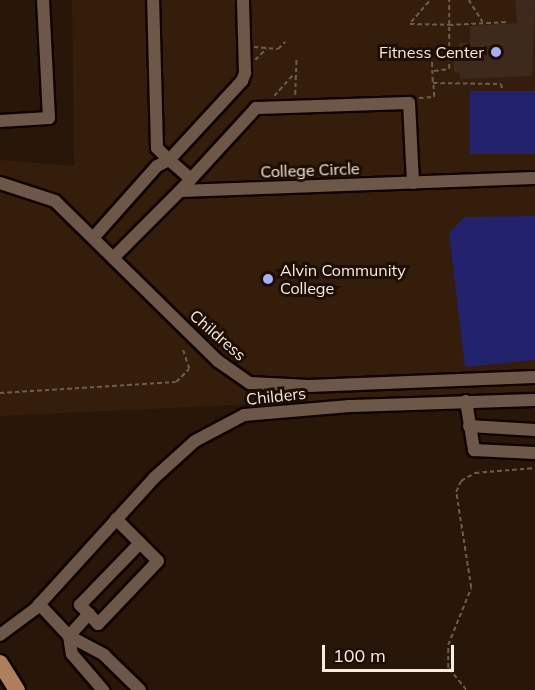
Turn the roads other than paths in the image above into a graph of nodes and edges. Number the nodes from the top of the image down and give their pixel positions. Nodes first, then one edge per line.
1 (44, 0) edge
2 (153, 0) edge
3 (243, 0) edge
4 (0, 121) edge
5 (169, 160) junction
6 (535, 178) edge
7 (191, 179) junction
8 (0, 183) edge
9 (414, 183) junction
10 (180, 191) junction
11 (93, 238) junction
12 (113, 258) junction
13 (535, 376) edge
14 (535, 399) edge
15 (466, 401) junction
16 (469, 426) junction
17 (535, 430) edge
18 (535, 453) edge
19 (116, 519) junction
20 (140, 543) junction
21 (39, 604) junction
22 (89, 614) junction
23 (0, 635) edge
24 (69, 636) junction
25 (0, 663) edge
26 (17, 690) edge
27 (103, 690) edge
28 (140, 690) edge

1 - 4 street
2 - 5 street
3 - 5 street
5 - 7 street
5 - 11 street
6 - 9 street, College Circle
7 - 9 street
7 - 10 street
8 - 11 street, Childress
9 - 10 street, College Circle
10 - 12 street
11 - 12 street, Childress
12 - 13 street, Childress
14 - 15 street, Childers
15 - 16 street
15 - 19 street, Childers
16 - 17 street
16 - 18 street
19 - 20 street
19 - 21 street, Childers
20 - 22 street
20 - 22 street
21 - 23 street, Childers
21 - 24 street
22 - 24 street
24 - 27 street
24 - 28 street
25 - 26 main road

